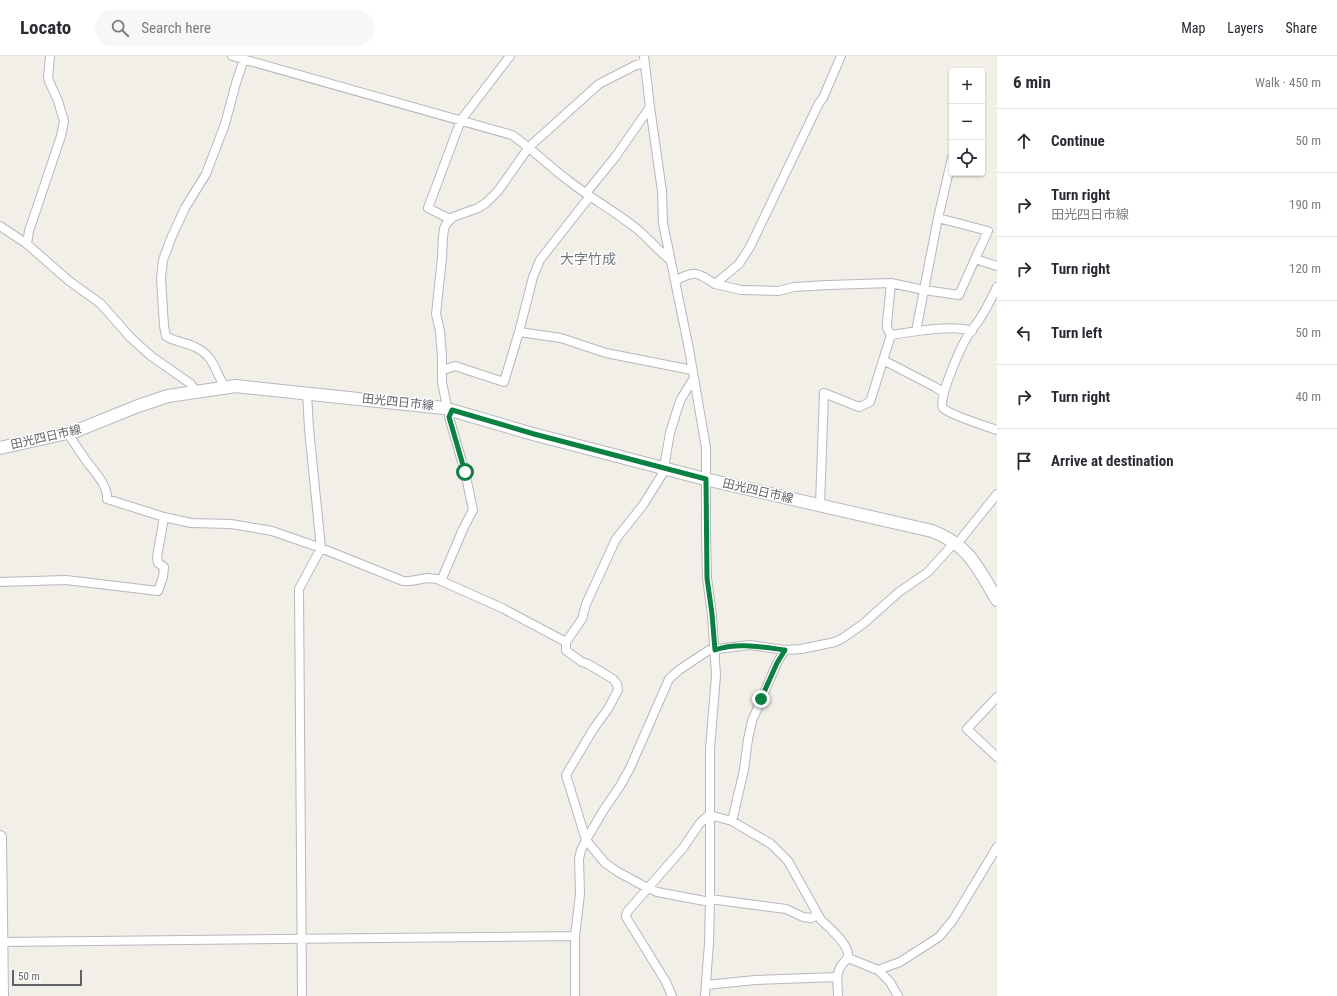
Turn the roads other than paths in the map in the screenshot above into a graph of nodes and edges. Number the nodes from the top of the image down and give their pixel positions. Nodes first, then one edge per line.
1 (50, 56) edge
2 (232, 56) edge
3 (510, 56) edge
4 (841, 56) edge
5 (248, 58) edge
6 (644, 59) edge
7 (650, 107) junction
8 (461, 120) junction
9 (529, 147) junction
10 (949, 171) edge
11 (588, 195) junction
12 (938, 218) junction
13 (450, 219) junction
14 (0, 226) edge
15 (27, 244) junction
16 (976, 259) junction
17 (670, 260) junction
18 (997, 266) edge
19 (675, 281) junction
20 (891, 282) junction
21 (715, 284) junction
22 (997, 287) edge
23 (924, 290) junction
24 (916, 331) junction
25 (972, 331) junction
26 (519, 332) junction
27 (891, 335) junction
28 (883, 360) junction
29 (442, 370) junction
30 (693, 374) junction
31 (226, 388) junction
32 (196, 392) junction
33 (307, 392) junction
34 (943, 392) junction
35 (448, 409) junction
36 (997, 430) edge
37 (68, 433) junction
38 (0, 448) edge
39 (664, 469) junction
40 (706, 479) junction
41 (997, 494) edge
42 (820, 505) junction
43 (164, 517) junction
44 (956, 543) junction
45 (321, 548) junction
46 (441, 581) junction
47 (0, 582) edge
48 (997, 600) edge
49 (566, 642) junction
50 (715, 650) junction
51 (785, 650) junction
52 (997, 697) edge
53 (997, 757) edge
54 (709, 815) junction
55 (732, 821) junction
56 (0, 837) edge
57 (586, 840) junction
58 (997, 847) edge
59 (649, 888) junction
60 (710, 901) junction
61 (818, 915) junction
62 (575, 936) junction
63 (303, 939) junction
64 (1, 942) edge
65 (848, 958) junction
66 (878, 970) junction
67 (837, 977) junction
68 (706, 985) junction
69 (2, 996) edge
70 (302, 996) edge
71 (576, 996) edge
72 (672, 996) edge
73 (705, 996) edge
74 (838, 996) edge
75 (898, 996) edge

1 - 15 street
2 - 5 street
3 - 8 street
4 - 21 street
5 - 8 street
5 - 31 street
6 - 7 street
6 - 9 street
7 - 11 street
7 - 17 street
8 - 9 street
8 - 13 street
9 - 11 street
9 - 13 street
10 - 12 street
11 - 17 street
11 - 26 street
12 - 16 street
12 - 23 street
13 - 29 street
14 - 15 street
15 - 32 street
16 - 18 street
16 - 23 street
17 - 19 street
19 - 21 street
19 - 30 street
20 - 21 street
20 - 23 street
20 - 27 street
22 - 25 street
23 - 24 street
24 - 25 street
24 - 27 street
25 - 34 street
26 - 29 street
26 - 30 street
27 - 28 street
28 - 34 street
28 - 42 street
29 - 35 street
30 - 39 street
30 - 40 street
31 - 32 main road, 田光四日市線
31 - 33 main road, 田光四日市線
32 - 37 main road, 田光四日市線
33 - 35 main road, 田光四日市線
33 - 45 street
34 - 36 street
35 - 39 main road, 田光四日市線
35 - 46 street
37 - 38 main road, 田光四日市線
37 - 43 street
39 - 40 main road, 田光四日市線
39 - 49 street
40 - 42 main road, 田光四日市線
40 - 50 street
41 - 44 street
42 - 44 main road, 田光四日市線
43 - 45 street
43 - 47 street
44 - 48 main road, 田光四日市線
44 - 51 street
45 - 46 street
45 - 63 street
46 - 49 street
49 - 57 street
50 - 51 street
50 - 54 street
50 - 57 street
51 - 55 street
52 - 53 street
54 - 55 street
54 - 59 street
54 - 60 street
55 - 61 street
56 - 64 main road
57 - 59 street
57 - 62 street
58 - 66 street
59 - 60 street
59 - 72 street
60 - 61 street
60 - 68 street
61 - 65 street
62 - 63 street
62 - 71 street
63 - 64 street
63 - 70 street
64 - 69 main road
65 - 66 street
65 - 67 street
66 - 75 street
67 - 68 street
67 - 74 street
68 - 73 street

